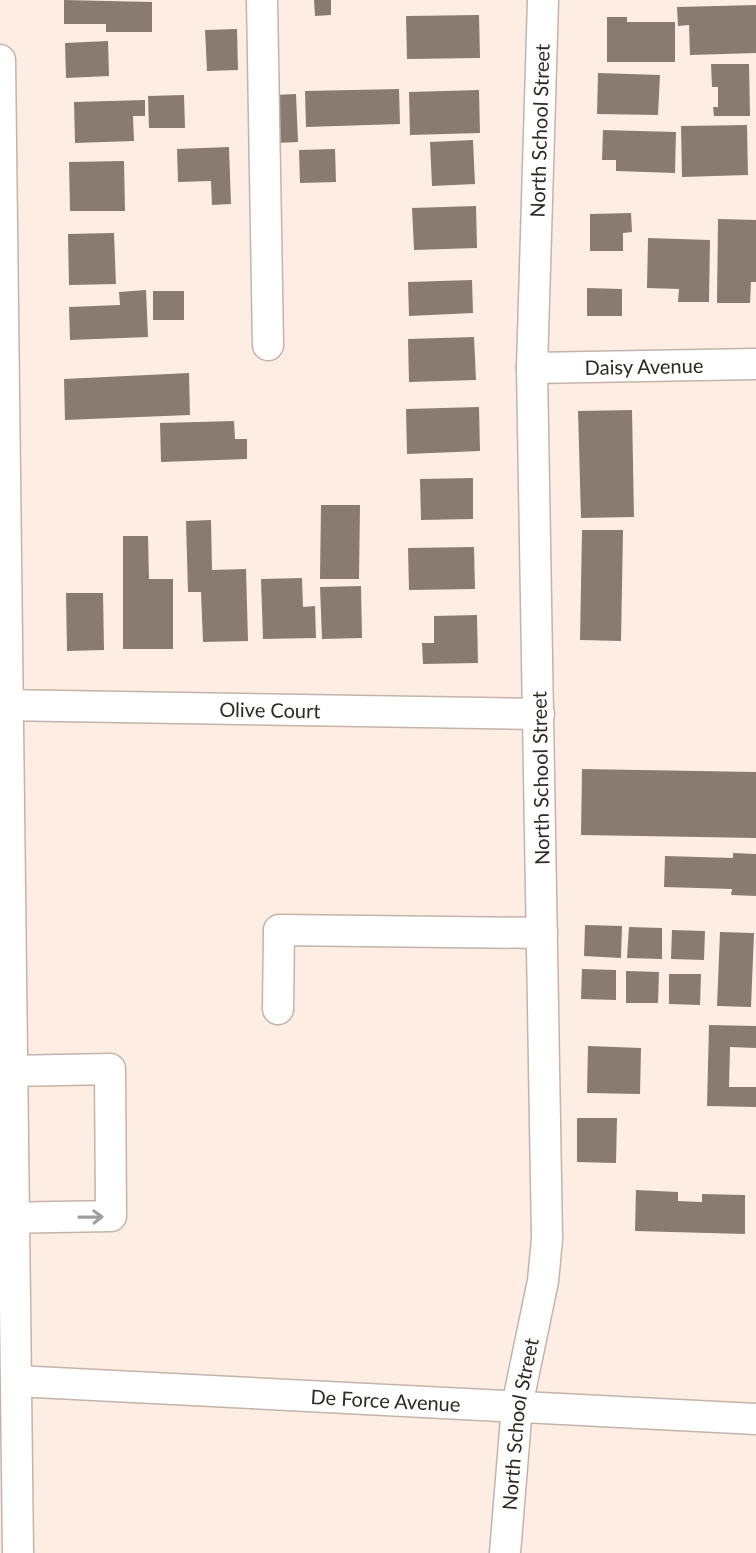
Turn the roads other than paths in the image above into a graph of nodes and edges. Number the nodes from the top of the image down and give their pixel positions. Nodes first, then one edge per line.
1 (262, 0) edge
2 (543, 0) edge
3 (0, 60) edge
4 (268, 345) dead end
5 (756, 364) edge
6 (532, 368) junction
7 (3, 372) edge
8 (4, 705) edge
9 (539, 714) junction
10 (542, 933) junction
11 (5, 1004) edge
12 (278, 1009) dead end
13 (10, 1071) junction
14 (6, 1218) edge
15 (16, 1381) junction
16 (517, 1406) junction
17 (756, 1419) edge
18 (18, 1553) edge
19 (505, 1553) edge

1 - 4 street
2 - 6 street, North School Street
3 - 7 street
5 - 6 street, Daisy Avenue
6 - 9 street, North School Street
7 - 8 street
8 - 9 street, Olive Court
8 - 11 street
9 - 10 street, North School Street
10 - 12 street
10 - 16 street, North School Street
11 - 13 street
13 - 14 street
14 -> 13 street
14 - 15 street
15 - 16 street, De Force Avenue
15 - 18 street
16 - 17 street, De Force Avenue
16 - 19 street, North School Street

